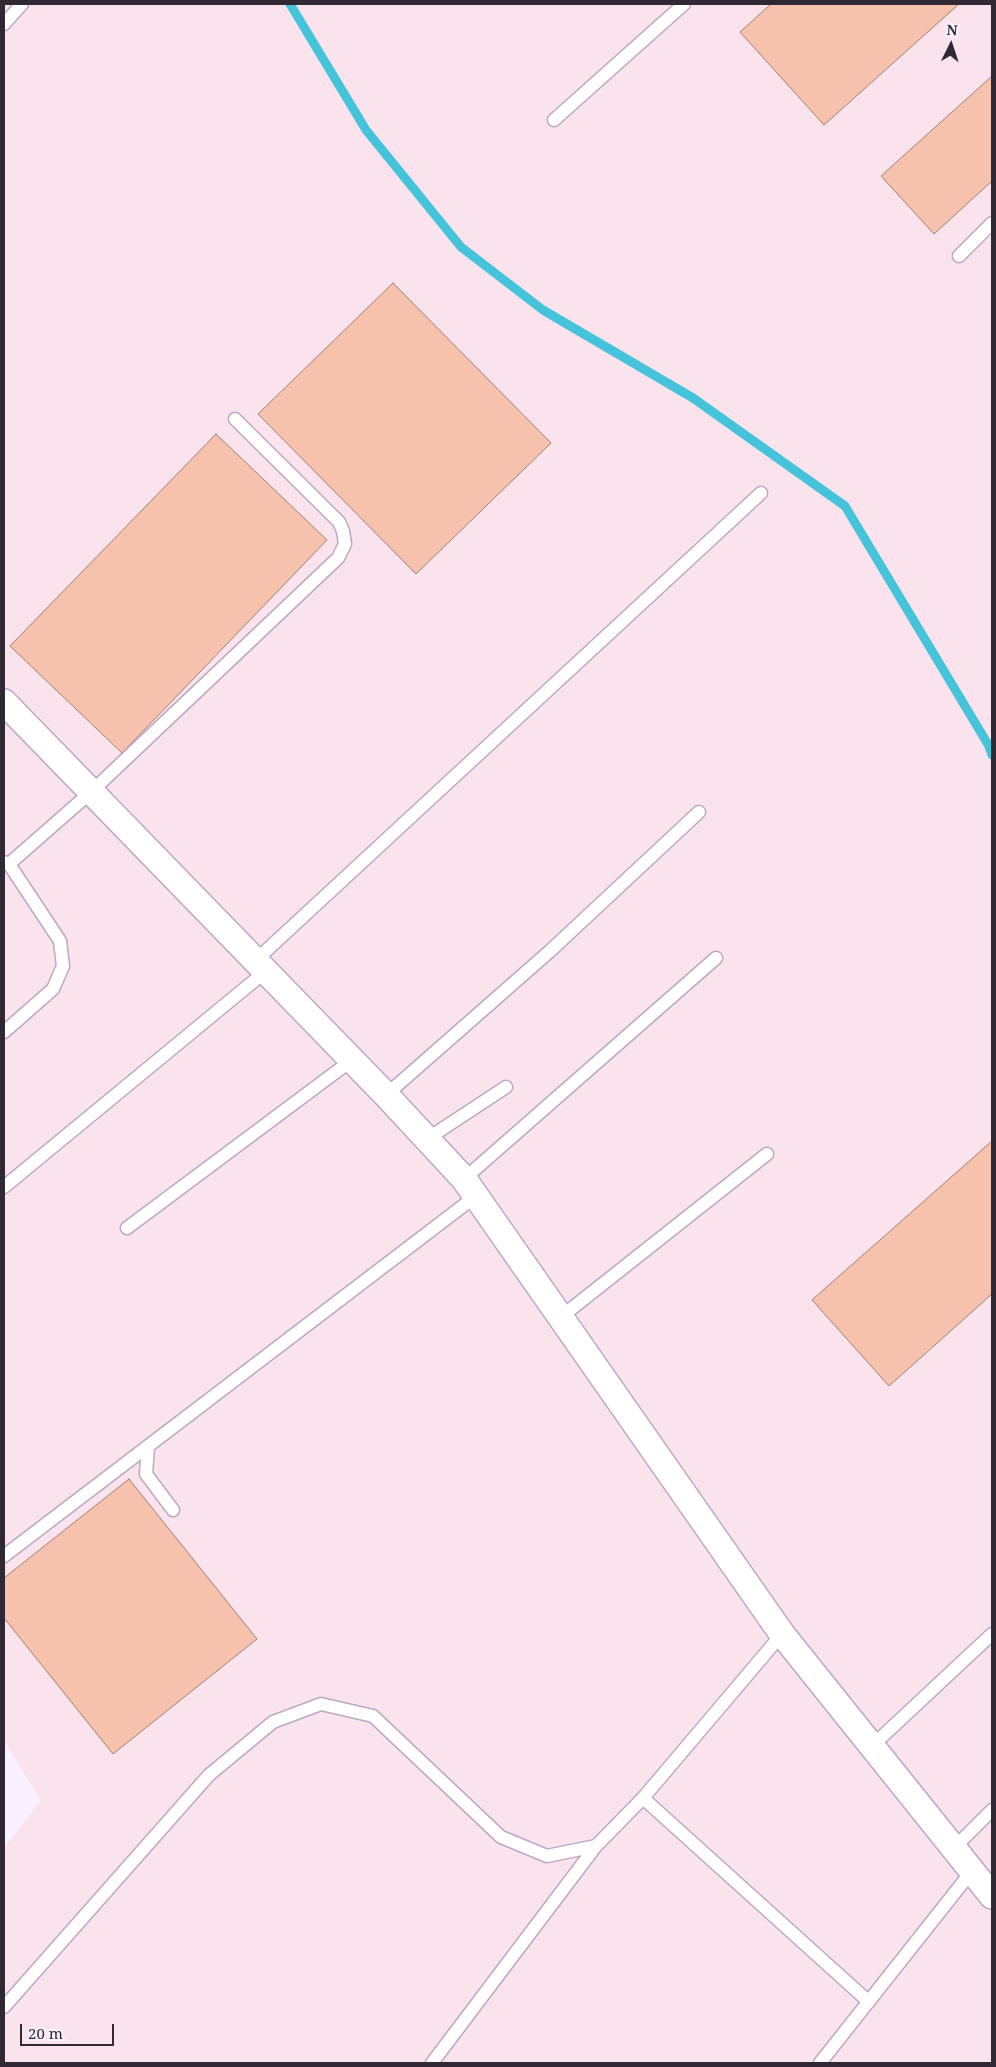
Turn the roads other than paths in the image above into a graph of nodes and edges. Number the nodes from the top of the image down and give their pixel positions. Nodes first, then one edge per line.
1 (22, 4) edge
2 (684, 4) edge
3 (4, 24) edge
4 (554, 120) dead end
5 (992, 223) edge
6 (959, 256) dead end
7 (235, 419) dead end
8 (761, 493) dead end
9 (4, 702) edge
10 (91, 792) junction
11 (699, 812) dead end
12 (6, 863) edge
13 (716, 958) dead end
14 (260, 966) junction
15 (4, 1032) edge
16 (352, 1060) junction
17 (506, 1087) dead end
18 (386, 1095) junction
19 (427, 1139) junction
20 (766, 1154) dead end
21 (4, 1187) edge
22 (470, 1188) junction
23 (127, 1228) dead end
24 (561, 1318) junction
25 (148, 1446) junction
26 (173, 1510) dead end
27 (4, 1556) edge
28 (782, 1634) junction
29 (992, 1634) edge
30 (872, 1746) junction
31 (643, 1798) junction
32 (992, 1810) edge
33 (596, 1846) junction
34 (953, 1849) junction
35 (972, 1871) junction
36 (992, 1896) edge
37 (869, 2002) junction
38 (4, 2007) edge
39 (432, 2063) edge
40 (820, 2063) edge

1 - 3 lane
2 - 4 lane
5 - 6 lane
7 - 10 lane
8 - 14 lane
9 - 10 street
10 - 12 lane
10 - 14 street
11 - 18 lane
12 - 15 lane
13 - 22 lane
14 - 16 street
14 - 21 lane
16 - 18 street
16 - 23 lane
17 - 19 lane
18 - 19 street
19 - 22 street
20 - 24 lane
22 - 24 street
22 - 25 lane
24 - 28 street
25 - 26 lane
25 - 27 lane
28 - 30 street
28 - 31 lane
29 - 30 lane
30 - 34 street
31 - 33 lane
31 - 37 lane
32 - 34 lane
33 - 38 lane
33 - 39 lane
34 - 35 street
35 - 36 street
35 - 37 lane
37 - 40 lane

